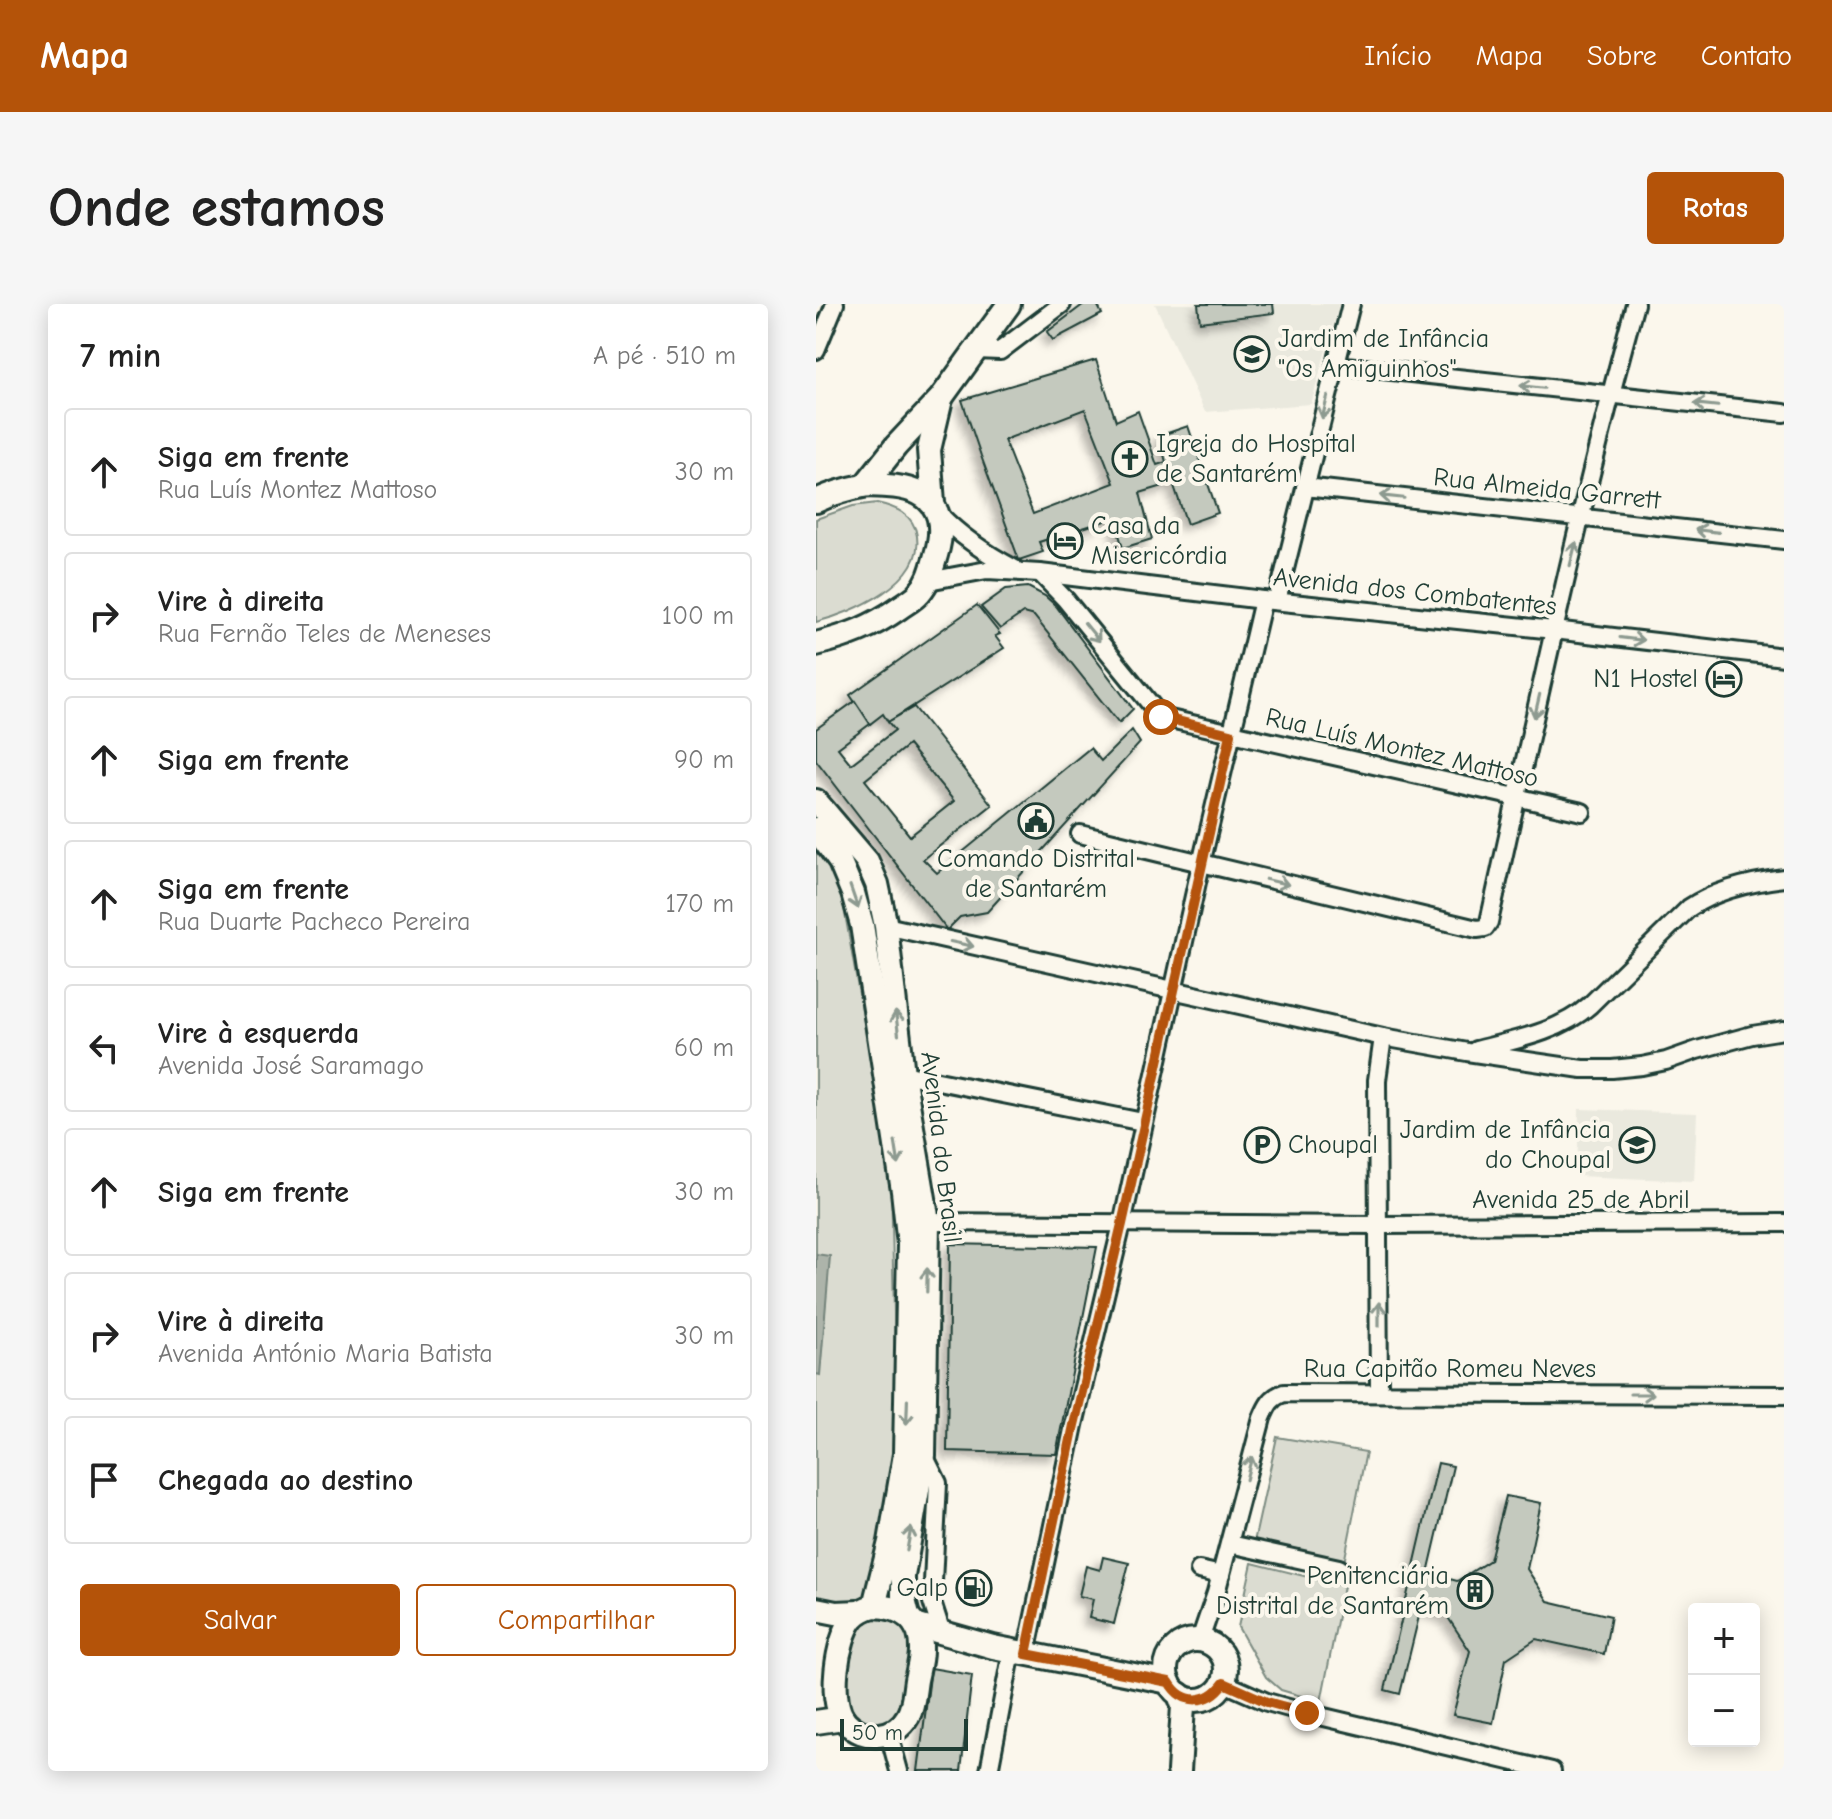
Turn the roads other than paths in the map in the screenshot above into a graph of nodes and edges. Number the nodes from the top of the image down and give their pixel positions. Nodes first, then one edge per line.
1 (835, 304) edge
2 (1009, 304) edge
3 (1062, 304) edge
4 (1351, 304) edge
5 (1635, 304) edge
6 (816, 350) edge
7 (977, 350) junction
8 (1336, 365) junction
9 (1610, 395) junction
10 (941, 398) junction
11 (1784, 413) edge
12 (865, 485) junction
13 (1305, 487) junction
14 (821, 497) edge
15 (937, 509) junction
16 (1582, 517) junction
17 (1784, 540) edge
18 (1019, 571) junction
19 (1040, 573) junction
20 (928, 581) junction
21 (1270, 601) junction
22 (1554, 630) junction
23 (816, 644) edge
24 (1784, 657) edge
25 (1231, 734) junction
26 (1517, 799) junction
27 (816, 801) edge
28 (1582, 812) dead end
29 (816, 829) edge
30 (1080, 834) dead end
31 (1201, 864) junction
32 (1784, 878) edge
33 (886, 926) junction
34 (1173, 989) junction
35 (1784, 1030) edge
36 (1383, 1037) junction
37 (1467, 1052) junction
38 (903, 1074) junction
39 (1143, 1122) junction
40 (928, 1222) junction
41 (1784, 1223) edge
42 (1122, 1224) junction
43 (1379, 1225) junction
44 (1379, 1392) junction
45 (1784, 1395) edge
46 (924, 1455) junction
47 (1230, 1544) junction
48 (1339, 1568) dead end
49 (1199, 1570) dead end
50 (1221, 1575) junction
51 (816, 1609) edge
52 (867, 1609) junction
53 (912, 1620) junction
54 (942, 1633) junction
55 (1200, 1640) junction
56 (975, 1643) junction
57 (922, 1652) junction
58 (1019, 1652) junction
59 (1224, 1683) junction
60 (1169, 1686) junction
61 (1204, 1699) junction
62 (843, 1718) junction
63 (816, 1722) edge
64 (889, 1734) junction
65 (899, 1771) edge
66 (989, 1771) edge
67 (1179, 1771) edge
68 (1189, 1771) edge
69 (1552, 1771) edge

1 - 6 street
2 - 7 main road
3 - 7 street
4 - 8 street
5 - 9 street
7 - 10 main road
9 -> 8 street
8 -> 13 street
11 -> 9 street
9 - 16 street
10 - 12 main road
10 - 15 main road
12 - 14 main road
12 - 15 main road
16 -> 13 street, Rua Almeida Garrett
13 - 21 street
15 - 18 street
15 - 20 main road
17 -> 16 street, Rua Almeida Garrett
22 -> 16 street
18 - 19 street, Avenida dos Combatentes
18 - 20 street, Avenida dos Combatentes
19 - 21 street, Avenida dos Combatentes
19 -> 25 street, Rua Luís Montez Mattoso
20 - 23 main road
21 - 22 street, Avenida dos Combatentes
21 - 25 street
22 -> 24 street, Avenida dos Combatentes
22 -> 26 street
25 - 26 street, Rua Luís Montez Mattoso
25 - 31 street
26 - 28 street, Rua Luís Montez Mattoso
31 -> 26 street
27 - 33 main road, Avenida do Brasil
29 -> 52 main road, Avenida do Brasil
30 - 31 street
31 - 34 street
32 - 37 street
33 -> 34 street
38 -> 33 main road, Avenida do Brasil
34 - 36 street
34 - 39 street
35 - 37 street
36 - 37 street
36 - 43 street
38 - 39 street
38 - 40 main road, Avenida do Brasil
39 - 42 street
40 - 42 street, Avenida 25 de Abril
46 -> 40 main road, Avenida do Brasil
41 - 43 street, Avenida 25 de Abril
42 - 43 street, Avenida 25 de Abril
42 - 58 street
44 -> 43 street
44 -> 45 street, Rua Capitão Romeu Neves
47 -> 44 street, Rua Capitão Romeu Neves
53 -> 46 main road, Avenida do Brasil
46 - 54 street
47 - 48 street
47 - 50 street, Rua Capitão Romeu Neves
49 - 50 street
50 - 55 street, Rua Capitão Romeu Neves
51 - 52 main road
52 - 53 main road
52 - 62 main road
53 - 54 main road
53 - 57 main road
54 - 56 main road
55 - 59 main road
55 - 60 main road
56 - 57 main road
56 - 58 main road
57 - 64 main road
58 - 60 main road
58 - 66 street
59 - 61 main road
59 - 69 street
60 - 61 main road
60 - 67 main road
61 - 68 main road
62 - 63 main road
62 - 64 main road
64 - 65 street

